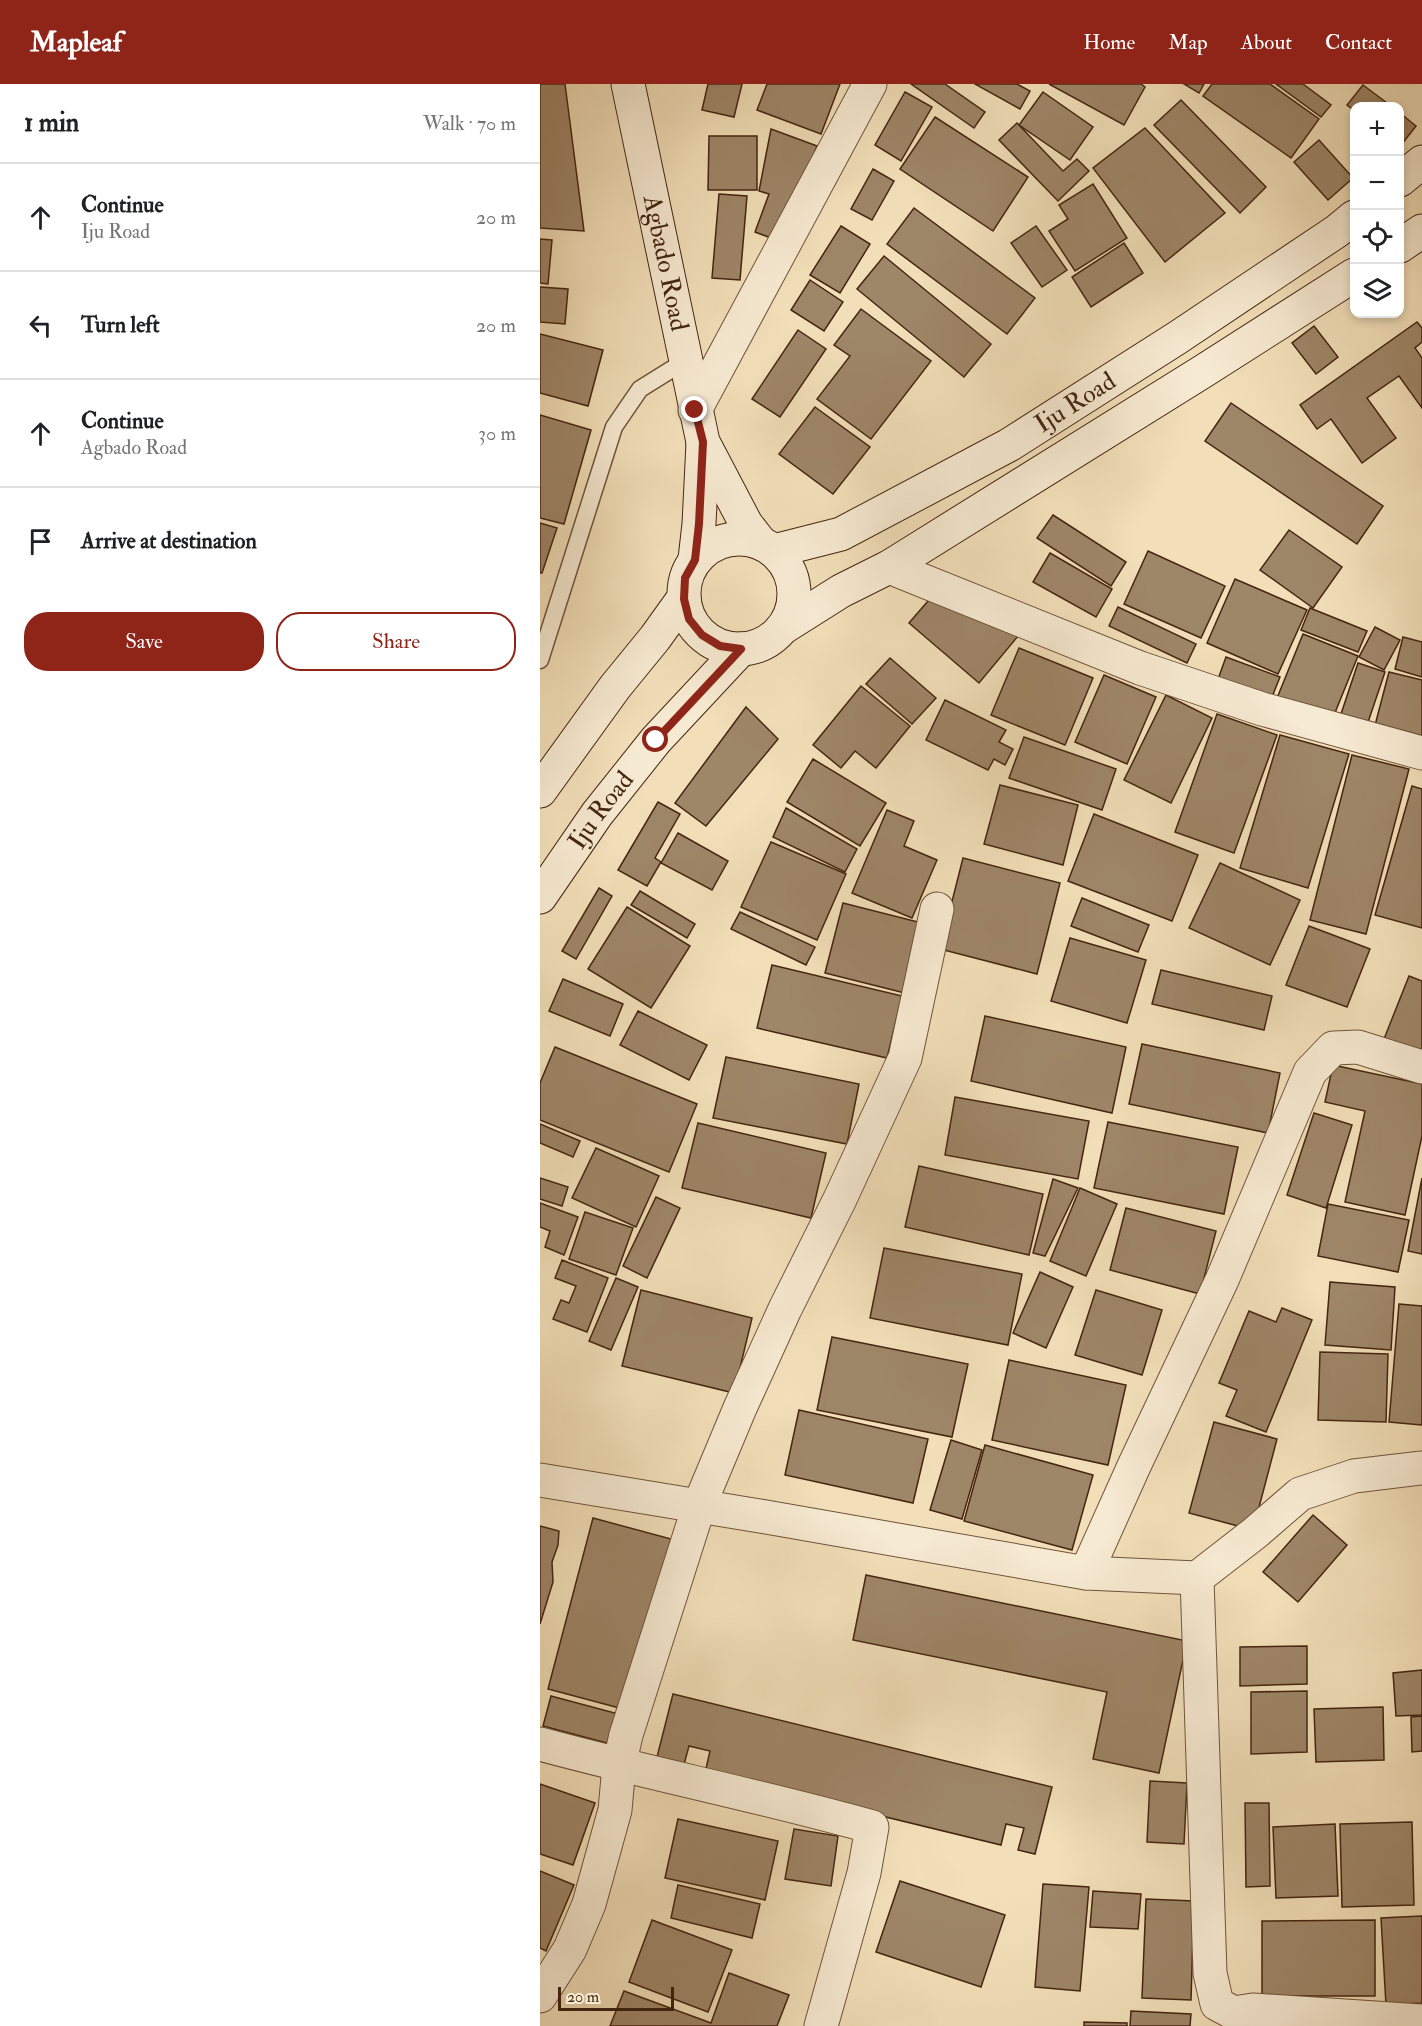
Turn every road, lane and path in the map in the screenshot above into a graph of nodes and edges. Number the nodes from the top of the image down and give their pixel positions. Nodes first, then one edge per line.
1 (628, 84) edge
2 (870, 84) edge
3 (1422, 162) edge
4 (1404, 177) edge
5 (1350, 220) edge
6 (1422, 231) edge
7 (1404, 243) edge
8 (1350, 278) edge
9 (685, 361) junction
10 (695, 410) junction
11 (703, 442) junction
12 (767, 546) junction
13 (695, 560) junction
14 (889, 567) junction
15 (684, 599) junction
16 (784, 627) junction
17 (741, 649) junction
18 (540, 660) edge
19 (1422, 753) edge
20 (540, 791) edge
21 (540, 897) edge
22 (937, 909) dead end
23 (1422, 1067) edge
24 (1422, 1468) edge
25 (540, 1480) edge
26 (699, 1506) junction
27 (1086, 1573) junction
28 (1197, 1578) junction
29 (540, 1744) edge
30 (619, 1766) junction
31 (540, 1996) edge
32 (1422, 2021) edge
33 (821, 2026) edge

1 - 9 street, Agbado Road
2 - 10 street
3 - 4 street
5 - 12 street, Iju Road
6 - 7 street
8 - 14 street, Iju Road
9 - 10 street, Agbado Road
9 - 18 lane
10 - 11 street, Agbado Road
11 - 12 street, Agbado Road
11 - 13 street, Agbado Road
12 - 13 street
12 - 16 street
13 - 15 street
14 - 16 street, Iju Road
14 - 19 street
15 - 17 street
15 - 20 street
16 - 17 street
17 - 21 street, Iju Road
22 - 26 street
23 - 27 street
24 - 28 street
25 - 26 street
26 - 27 street
26 - 30 street
27 - 28 street
28 - 32 street
29 - 30 street
30 - 31 street
30 - 33 street

